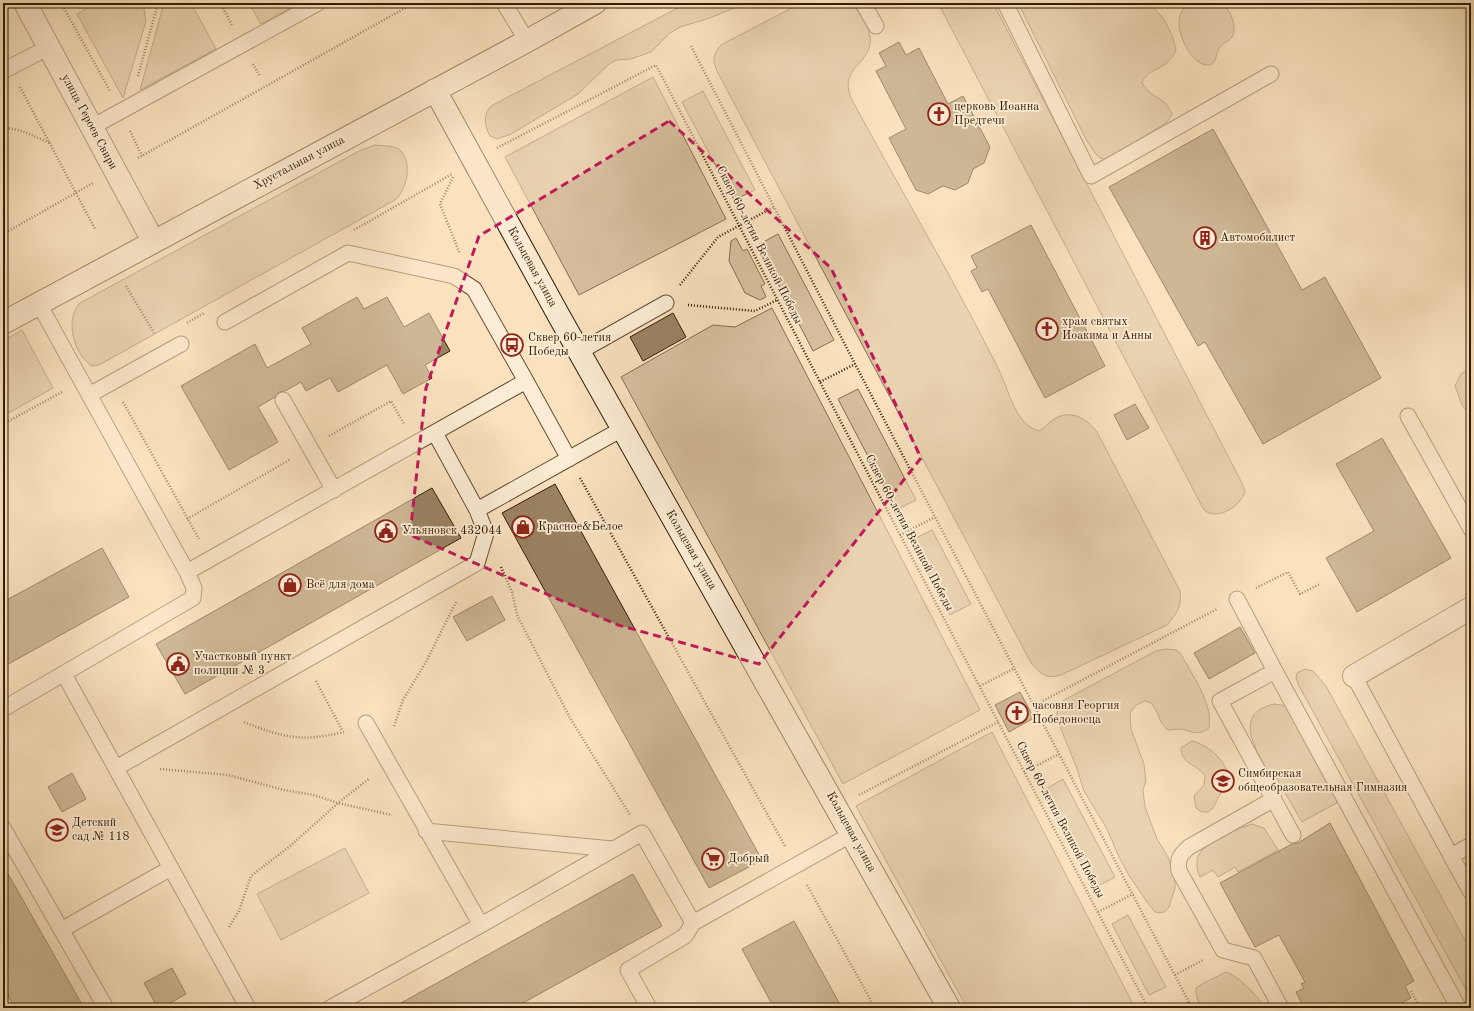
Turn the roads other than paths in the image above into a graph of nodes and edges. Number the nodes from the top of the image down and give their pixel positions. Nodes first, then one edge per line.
1 (25, 3) edge
2 (318, 3) edge
3 (504, 3) edge
4 (863, 3) edge
5 (1005, 3) edge
6 (591, 4) edge
7 (876, 26) dead end
8 (527, 41) junction
9 (49, 47) junction
10 (7, 69) edge
11 (1271, 74) dead end
12 (435, 90) junction
13 (92, 127) junction
14 (153, 241) junction
15 (666, 303) road end
16 (39, 304) junction
17 (225, 322) dead end
18 (3, 323) edge
19 (181, 344) dead end
20 (579, 352) junction
21 (526, 381) junction
22 (89, 395) junction
23 (283, 400) dead end
24 (1408, 416) dead end
25 (622, 430) junction
26 (435, 433) junction
27 (569, 459) junction
28 (334, 490) junction
29 (477, 510) junction
30 (1471, 529) edge
31 (187, 572) junction
32 (1237, 599) road end
33 (1471, 608) edge
34 (1276, 671) junction
35 (64, 674) junction
36 (1354, 676) joint
37 (3, 709) edge
38 (366, 723) dead end
39 (116, 768) junction
40 (1274, 799) junction
41 (3, 828) edge
42 (426, 831) junction
43 (852, 834) junction
44 (1294, 835) dead end
45 (1471, 845) edge
46 (612, 849) junction
47 (1451, 856) junction
48 (171, 868) junction
49 (1471, 892) edge
50 (693, 923) junction
51 (481, 925) junction
52 (61, 930) junction
53 (1456, 1007) edge
54 (106, 1008) edge
55 (248, 1008) edge
56 (330, 1008) edge
57 (649, 1008) edge
58 (949, 1008) edge
59 (1281, 1008) edge

1 - 9 street, улица Героев Свири
2 - 13 lane
3 - 8 lane
4 - 7 lane
5 - 11 lane
6 - 8 street, Хрустальная улица
8 - 12 street, Хрустальная улица
9 - 10 lane
9 - 13 street, улица Героев Свири
12 - 14 street, Хрустальная улица
12 - 20 street, Кольцевая улица
13 - 14 street, улица Героев Свири
14 - 16 street, Хрустальная улица
15 - 20 lane
16 - 18 street, Хрустальная улица
16 - 22 lane
17 - 21 lane
19 - 22 lane
20 - 25 street, Кольцевая улица
21 - 26 lane
21 - 27 lane
22 - 31 lane
23 - 28 lane
24 - 30 lane
25 - 27 lane
25 - 43 street, Кольцевая улица
26 - 28 lane
26 - 29 lane
27 - 29 lane
28 - 31 lane
29 - 39 lane
31 - 35 lane
32 - 34 lane
33 - 36 street
34 - 40 lane
34 - 53 lane
35 - 37 lane
35 - 39 lane
36 - 47 lane
38 - 42 lane
39 - 48 lane
40 - 44 lane
40 - 59 lane
41 - 52 lane
42 - 46 lane
42 - 51 lane
43 - 50 lane
43 - 58 street, Кольцевая улица
45 - 47 lane
46 - 50 lane
46 - 51 lane
47 - 49 lane
48 - 52 lane
48 - 55 lane
50 - 57 lane
51 - 56 lane
52 - 54 lane

